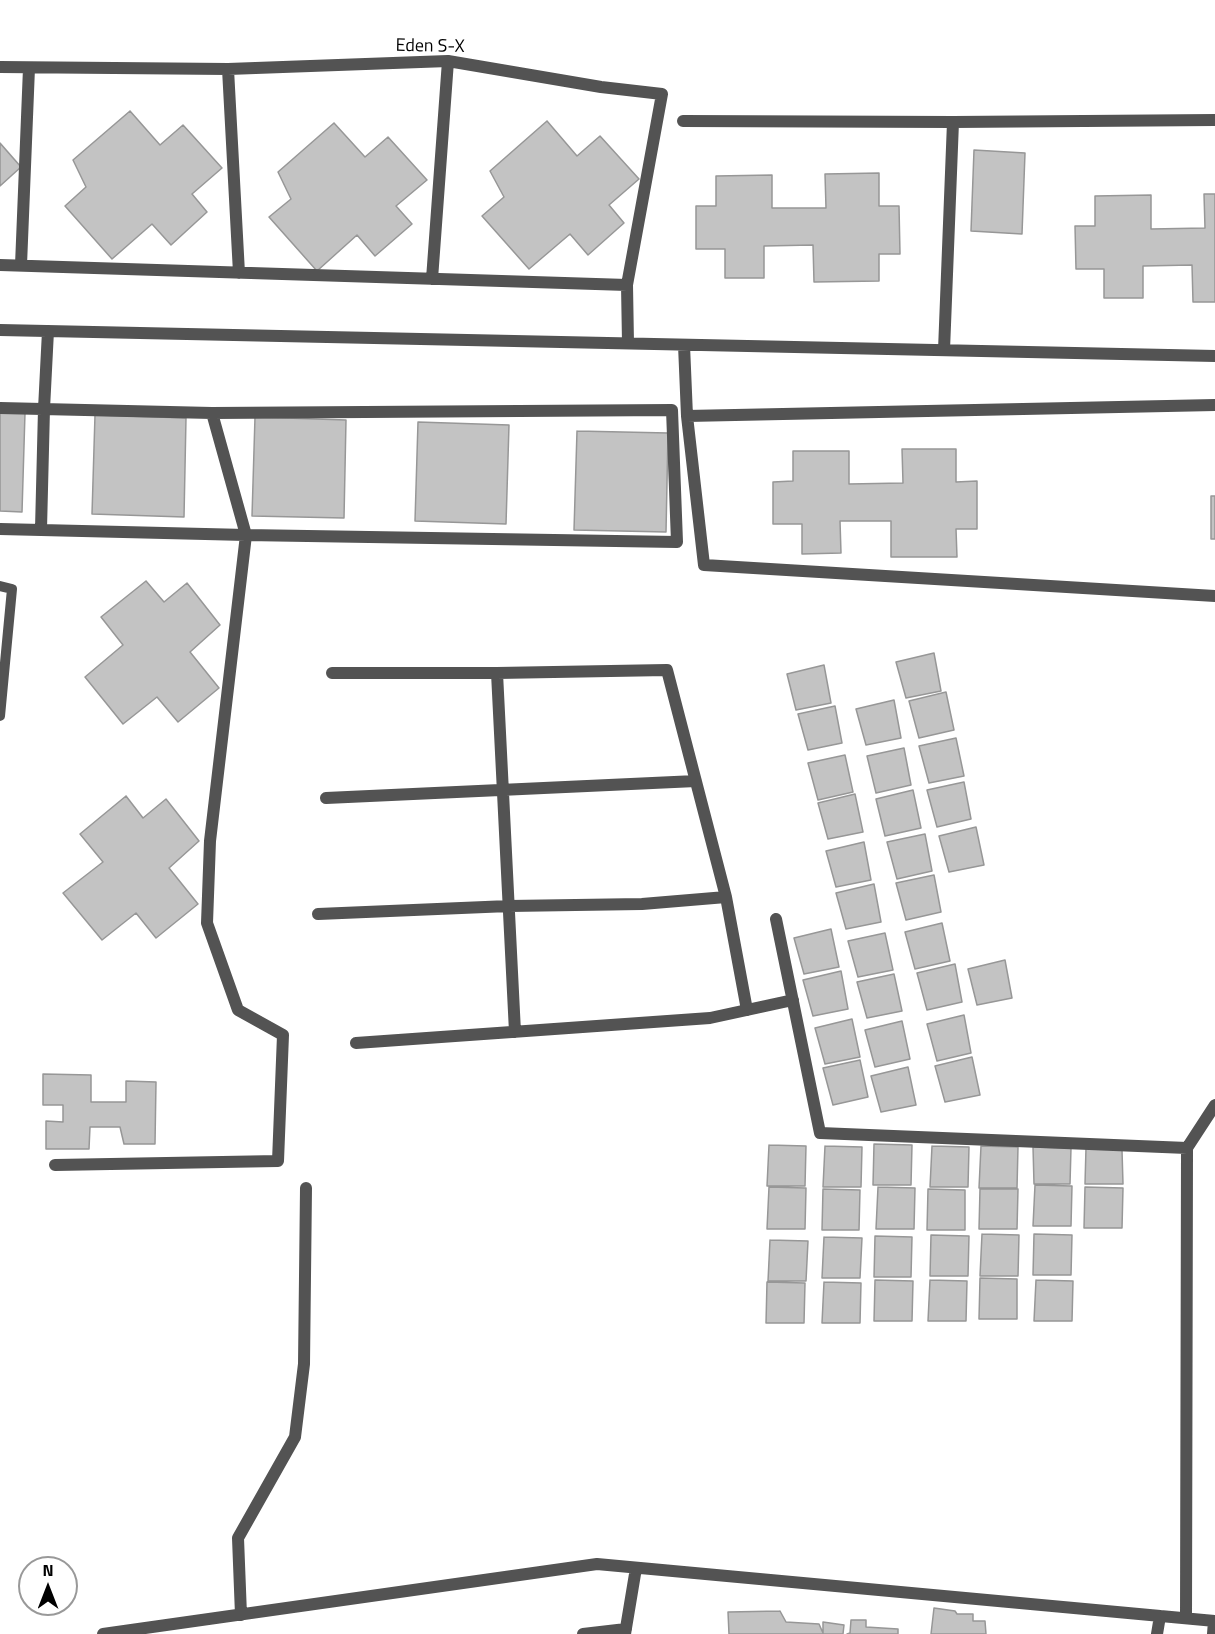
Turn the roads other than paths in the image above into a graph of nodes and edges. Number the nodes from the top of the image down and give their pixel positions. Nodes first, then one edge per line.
1 (448, 62) junction
2 (0, 67) edge
3 (29, 68) junction
4 (228, 69) junction
5 (1215, 120) edge
6 (683, 121) dead end
7 (953, 122) junction
8 (0, 264) edge
9 (21, 265) junction
10 (239, 273) junction
11 (432, 279) junction
12 (627, 285) junction
13 (0, 330) edge
14 (48, 331) junction
15 (628, 343) junction
16 (684, 345) junction
17 (944, 350) junction
18 (1215, 356) edge
19 (1215, 405) edge
20 (0, 408) edge
21 (44, 409) junction
22 (212, 413) junction
23 (687, 416) junction
24 (0, 529) edge
25 (41, 529) junction
26 (246, 535) junction
27 (0, 586) edge
28 (1215, 596) edge
29 (332, 673) dead end
30 (497, 673) junction
31 (0, 717) edge
32 (696, 781) junction
33 (503, 791) junction
34 (326, 798) dead end
35 (726, 897) junction
36 (509, 906) junction
37 (318, 914) dead end
38 (776, 919) dead end
39 (793, 1000) junction
40 (747, 1010) junction
41 (515, 1032) junction
42 (356, 1043) dead end
43 (1215, 1105) edge
44 (1187, 1149) junction
45 (55, 1165) dead end
46 (306, 1188) dead end
47 (636, 1568) junction
48 (241, 1615) junction
49 (1160, 1616) junction
50 (1185, 1618) junction
51 (1214, 1621) edge
52 (626, 1631) edge
53 (103, 1634) edge
54 (583, 1634) edge
55 (1157, 1634) edge
56 (1213, 1634) edge

1 - 4 street, Eden S-X
1 - 11 street
1 - 12 street, Eden S-X
2 - 3 street, Eden S-X
3 - 4 street, Eden S-X
3 - 9 street
4 - 10 street
5 - 7 street
6 - 7 street
7 - 17 street
8 - 9 street
9 - 10 street
10 - 11 street
11 - 12 street
12 - 15 street, Eden S-X
13 - 14 street
14 - 15 street
14 - 21 street
15 - 16 street
16 - 17 street
16 - 23 street
17 - 18 street
19 - 23 street
20 - 21 street
21 - 22 street
21 - 25 street
22 - 26 street
22 - 26 street
23 - 28 street
24 - 25 street
25 - 26 street
26 - 45 street
27 - 31 lane
29 - 30 street
30 - 32 street
30 - 33 street
32 - 33 street
32 - 35 street
33 - 34 street
33 - 36 street
35 - 36 street
35 - 40 street
36 - 37 street
36 - 41 street
38 - 39 street
39 - 40 street
39 - 44 street
40 - 41 street
41 - 42 street
43 - 44 street
44 - 50 street
46 - 48 street
47 - 48 street
47 - 49 street
47 - 52 street
48 - 53 street
49 - 50 street
49 - 55 street
50 - 51 street
51 - 56 street
52 - 54 street

